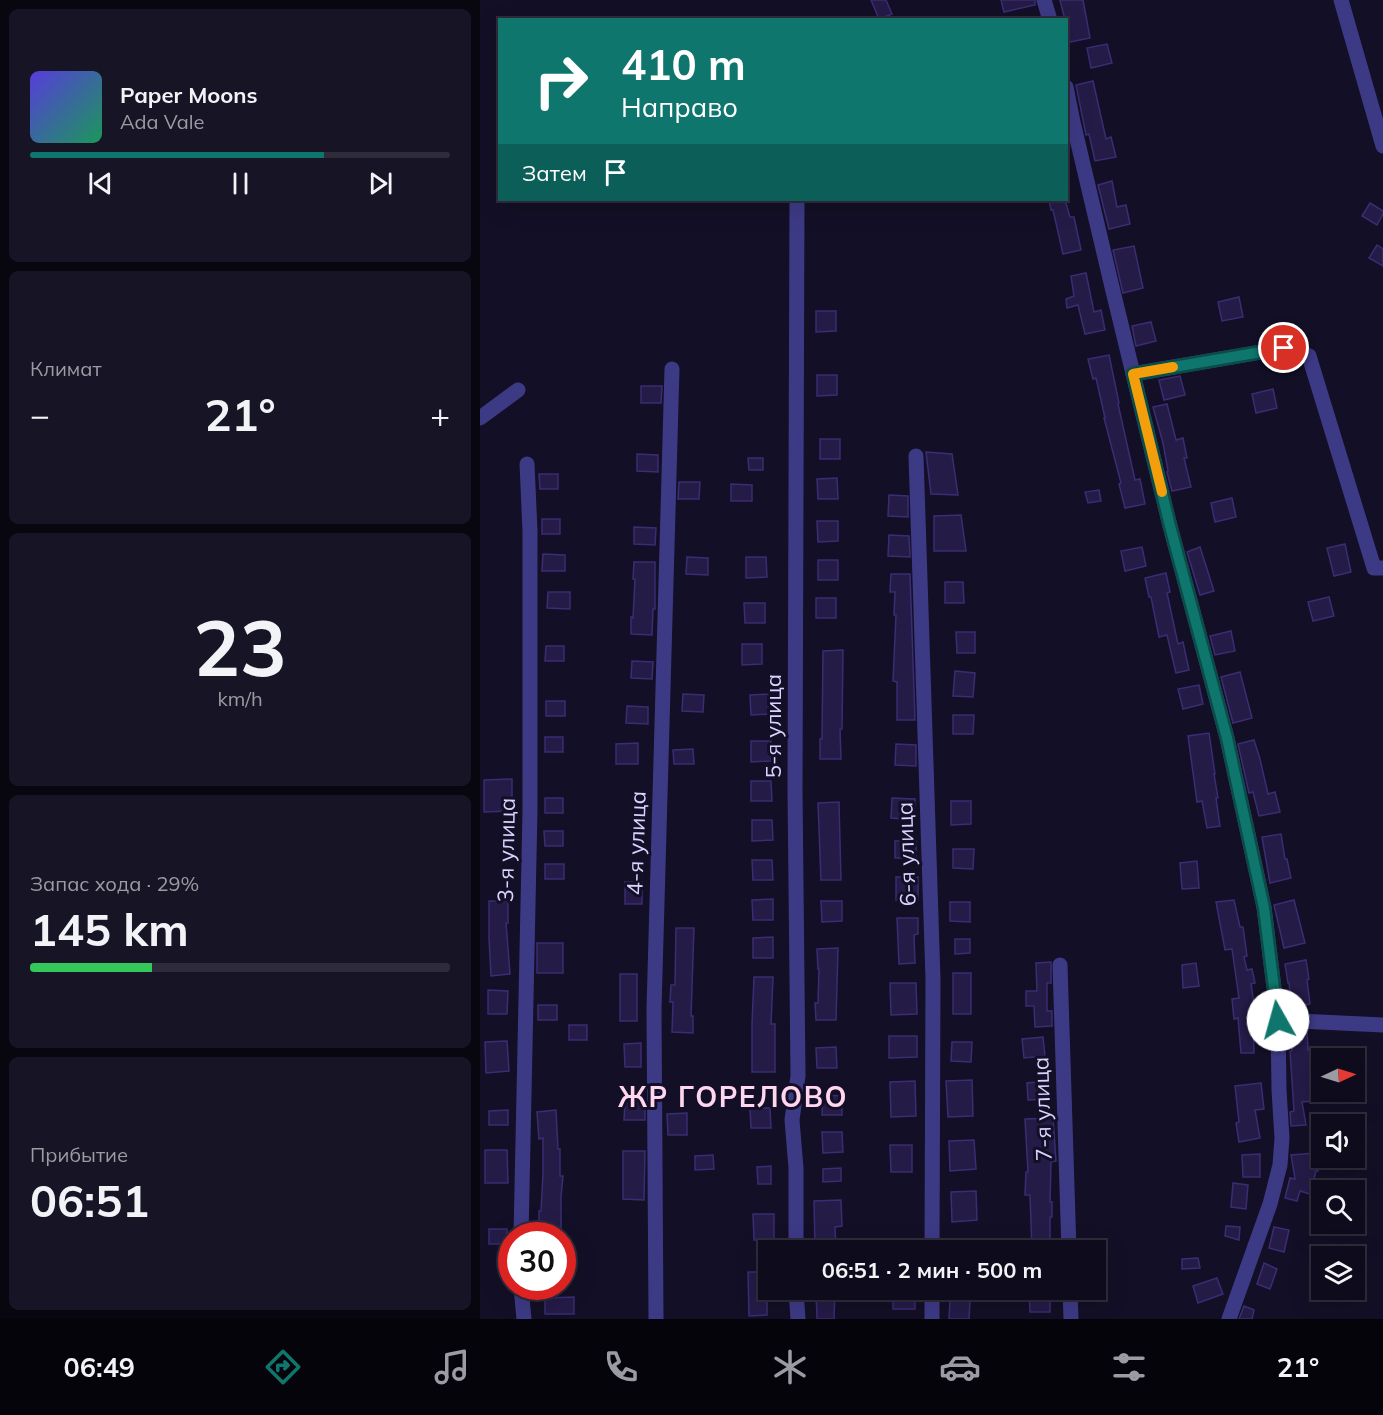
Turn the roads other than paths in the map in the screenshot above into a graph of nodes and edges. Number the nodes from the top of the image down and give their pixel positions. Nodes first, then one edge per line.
1 (1044, 0) edge
2 (1341, 0) edge
3 (1049, 18) edge
4 (1068, 96) edge
5 (1383, 146) edge
6 (797, 201) edge
7 (672, 369) dead end
8 (1133, 374) junction
9 (518, 390) dead end
10 (480, 418) edge
11 (916, 456) dead end
12 (527, 464) dead end
13 (1383, 568) edge
14 (1060, 965) dead end
15 (1278, 1020) junction
16 (1383, 1025) edge
17 (521, 1222) edge
18 (796, 1240) edge
19 (932, 1240) edge
20 (1069, 1240) edge
21 (522, 1300) edge
22 (797, 1300) edge
23 (932, 1300) edge
24 (1070, 1300) edge
25 (524, 1319) edge
26 (656, 1319) edge
27 (798, 1319) edge
28 (932, 1319) edge
29 (1071, 1319) edge
30 (1229, 1319) edge

1 - 3 street
2 - 5 street
4 - 8 street
6 - 18 street, 5-я улица
7 - 26 street, 4-я улица
8 - 13 street
8 - 15 street
9 - 10 street
11 - 19 street, 6-я улица
12 - 17 street, 3-я улица
14 - 20 street, 7-я улица
15 - 16 street
15 - 30 street
21 - 25 street
22 - 27 street
23 - 28 street
24 - 29 street

